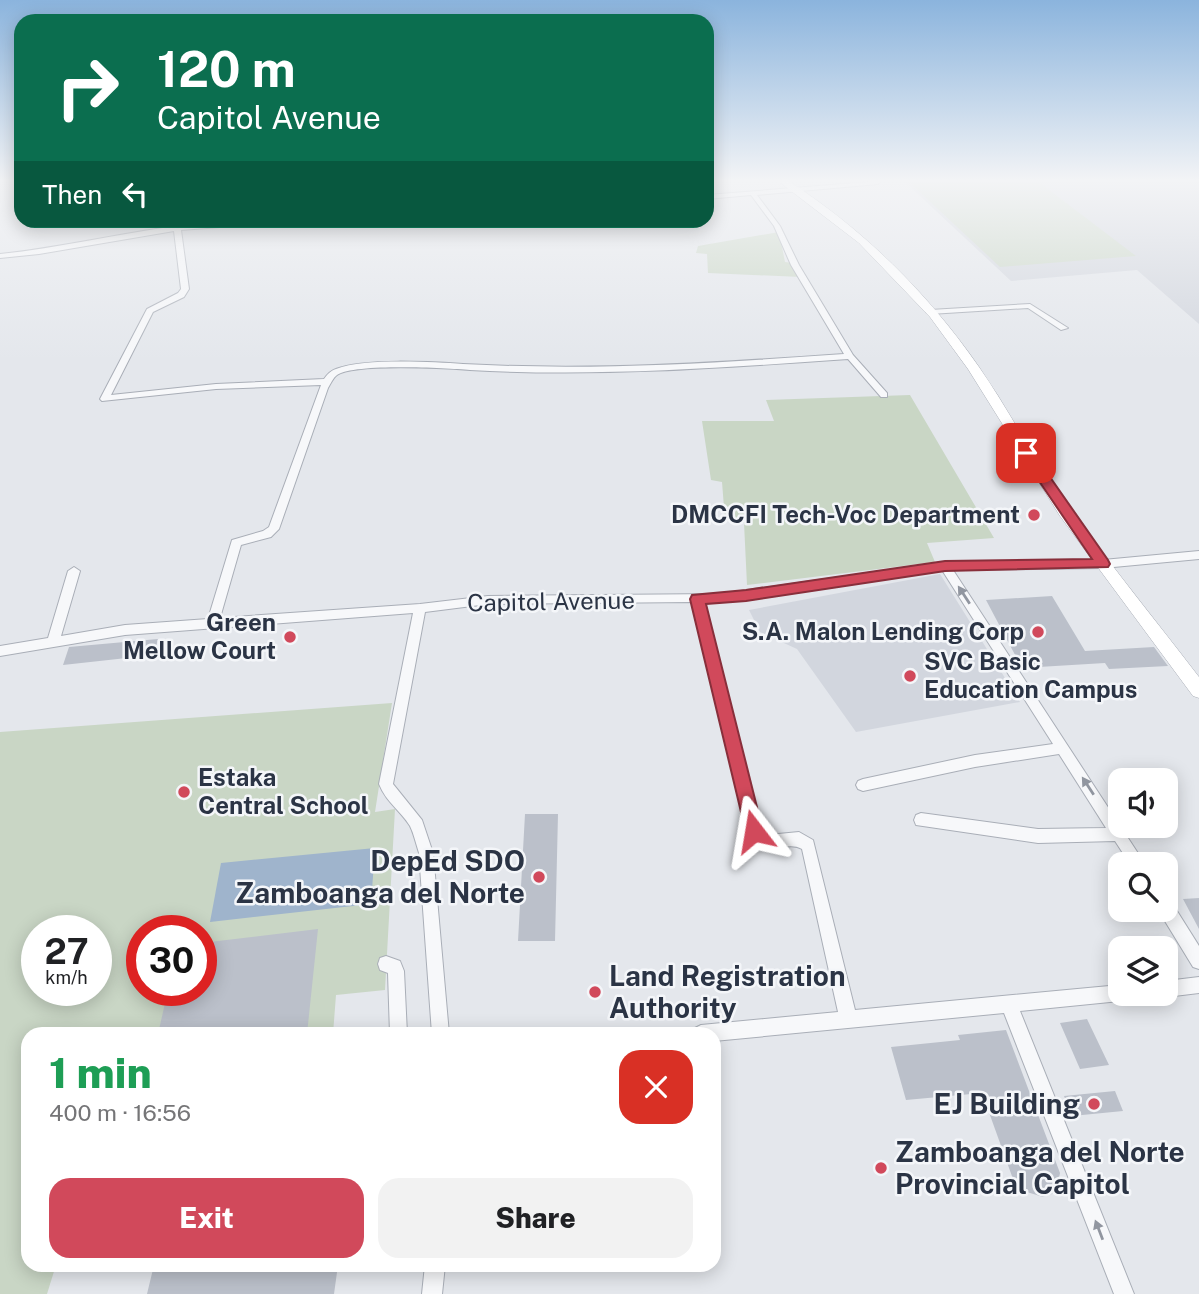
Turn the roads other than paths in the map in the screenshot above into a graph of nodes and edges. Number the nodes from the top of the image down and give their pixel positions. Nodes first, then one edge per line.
1 (109, 240) edge
2 (179, 240) edge
3 (784, 240) edge
4 (861, 240) edge
5 (0, 256) edge
6 (930, 312) junction
7 (1064, 328) dead end
8 (850, 356) junction
9 (327, 382) junction
10 (884, 395) dead end
11 (1199, 555) edge
12 (1103, 564) junction
13 (945, 566) junction
14 (74, 571) dead end
15 (697, 599) junction
16 (420, 608) junction
17 (213, 623) junction
18 (54, 640) junction
19 (0, 651) edge
20 (1199, 691) edge
21 (1063, 748) junction
22 (863, 785) dead end
23 (1108, 818) edge
24 (921, 820) dead end
25 (1108, 834) edge
26 (1175, 922) edge
27 (1199, 961) edge
28 (386, 964) dead end
29 (1199, 985) edge
30 (1178, 988) edge
31 (1108, 994) edge
32 (1009, 1004) junction
33 (849, 1021) junction
34 (399, 1027) edge
35 (440, 1027) edge
36 (721, 1032) edge
37 (434, 1272) edge
38 (432, 1294) edge
39 (1124, 1294) edge

1 - 5 street
2 - 9 street
3 - 8 street
4 - 6 street
6 - 7 street
6 - 12 street
8 - 9 street
8 - 10 street
9 - 17 street
11 - 12 street, Capitol Avenue
12 - 13 street, Capitol Avenue
12 - 20 street
13 - 15 street, Capitol Avenue
21 -> 13 street
14 - 18 street
15 - 16 street, Capitol Avenue
15 - 33 street
16 - 17 street, Capitol Avenue
16 - 35 street
17 - 18 street, Capitol Avenue
18 - 19 street, Capitol Avenue
21 - 22 street
23 -> 21 street
24 - 25 street
26 - 27 street
28 - 34 street
29 - 30 street
31 - 32 street
32 - 33 street
39 -> 32 street
33 - 36 street
37 - 38 street

